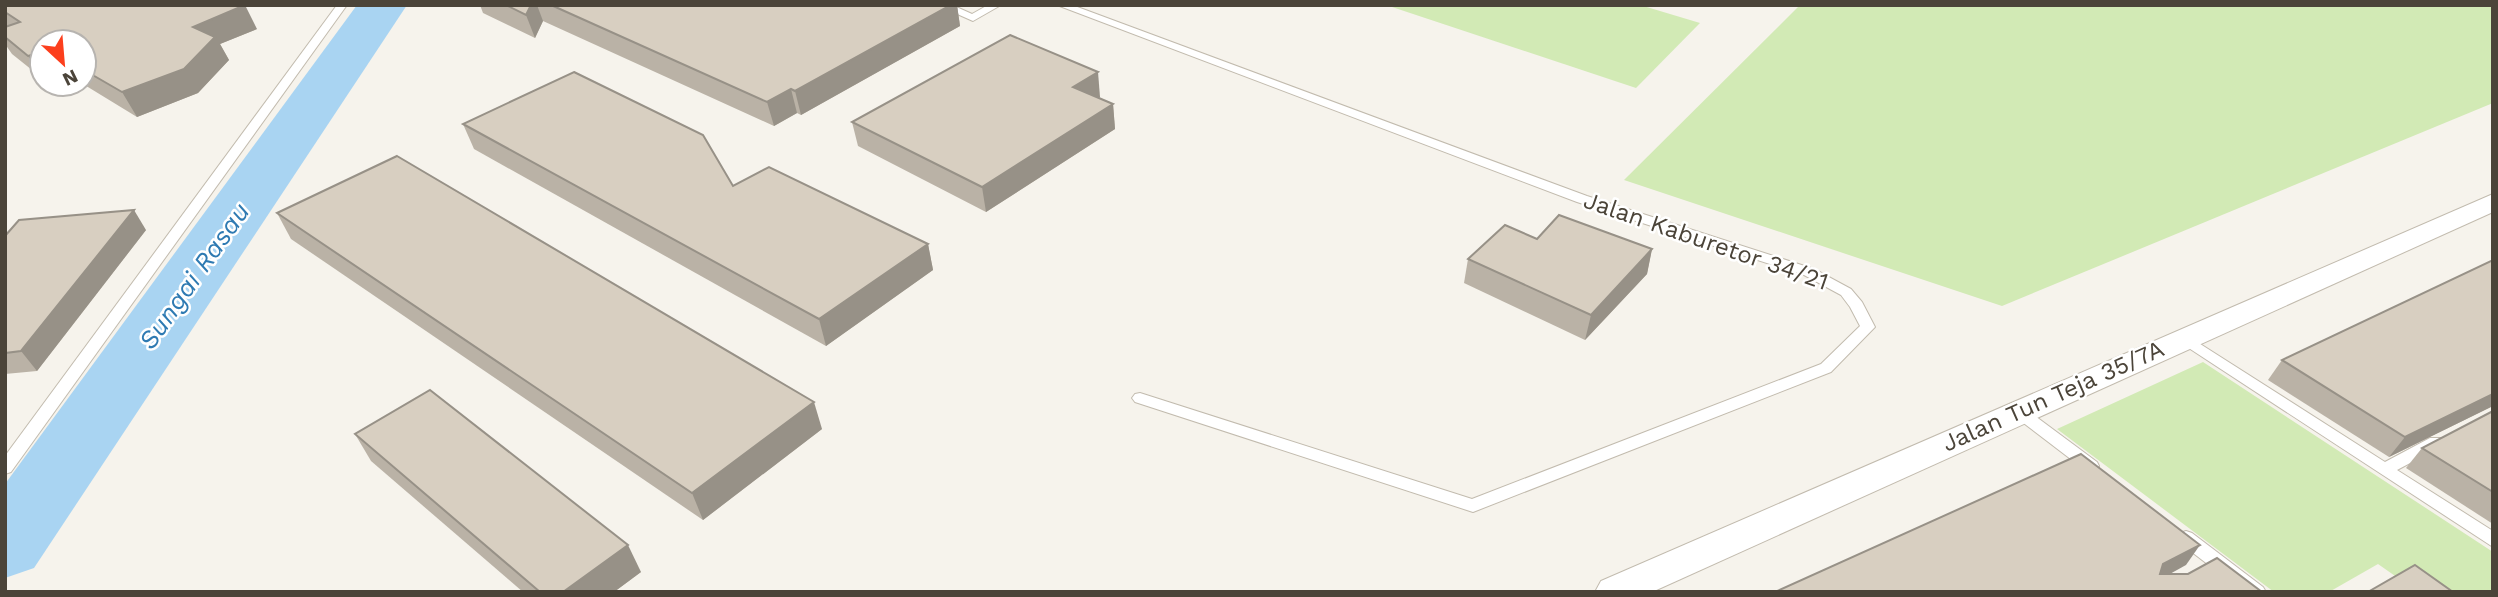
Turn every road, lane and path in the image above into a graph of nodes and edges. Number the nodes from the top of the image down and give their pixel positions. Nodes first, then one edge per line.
1 (342, 5) edge
2 (942, 5) edge
3 (996, 5) edge
4 (1062, 5) edge
5 (2493, 202) edge
6 (2183, 338) junction
7 (1140, 398) dead end
8 (2018, 411) junction
9 (2445, 438) edge
10 (5, 468) edge
11 (2385, 469) junction
12 (2106, 478) edge
13 (2172, 527) edge
14 (2493, 540) edge
15 (1614, 592) edge
16 (2257, 592) edge

1 - 10 lane
2 - 3 lane
4 - 7 lane, Jalan Kaburetor 34/21
5 - 6 street, Jalan Tun Teja 35/7A
6 - 8 street, Jalan Tun Teja 35/7A
6 - 11 lane
8 - 12 lane
8 - 15 street, Jalan Tun Teja 35/7A
9 - 11 lane
11 - 14 lane
13 - 16 lane

